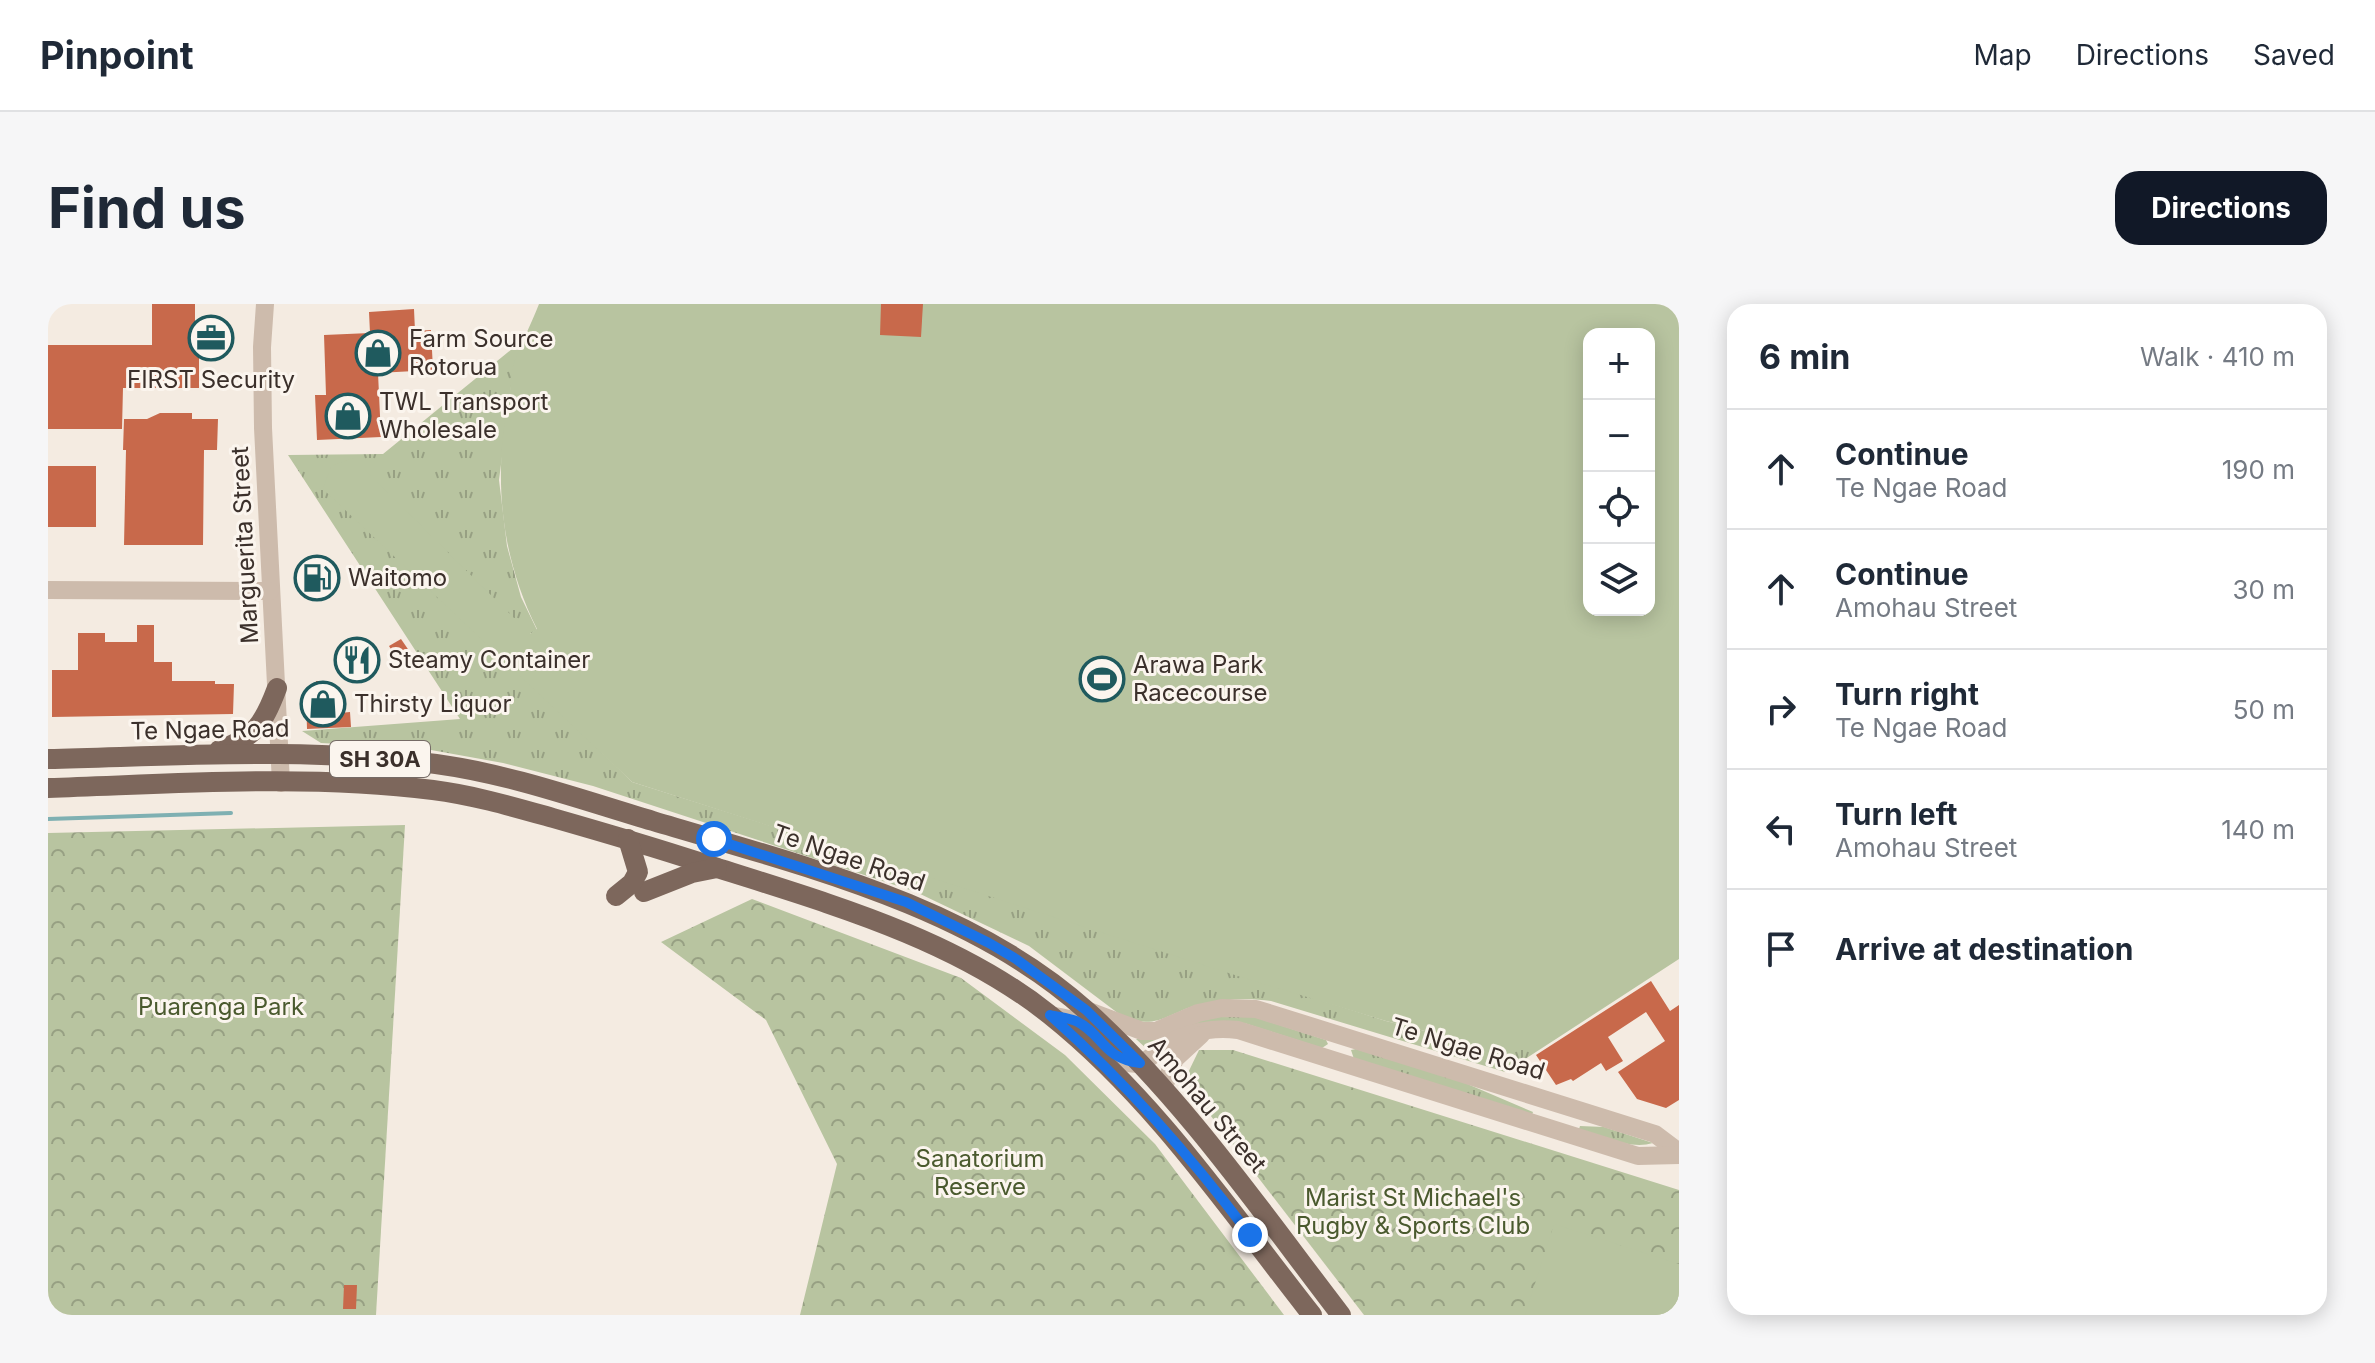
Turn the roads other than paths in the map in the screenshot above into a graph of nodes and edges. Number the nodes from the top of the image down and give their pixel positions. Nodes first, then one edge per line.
1 (265, 304) edge
2 (48, 590) edge
3 (270, 591) junction
4 (277, 688) junction
5 (279, 755) junction
6 (203, 756) junction
7 (48, 759) edge
8 (281, 783) junction
9 (48, 788) edge
10 (628, 839) junction
11 (717, 868) junction
12 (644, 892) dead end
13 (616, 896) dead end
14 (1086, 1010) junction
15 (1050, 1015) junction
16 (1206, 1031) junction
17 (1345, 1037) junction
18 (1336, 1061) junction
19 (1140, 1063) junction
20 (1163, 1089) junction
21 (1547, 1101) junction
22 (1540, 1126) junction
23 (1679, 1154) edge
24 (1312, 1315) edge
25 (1341, 1315) edge

1 - 3 street, Marguerita Street
2 - 3 street
3 - 4 street, Marguerita Street
4 - 5 street, Marguerita Street
4 - 6 main road
5 - 6 main road, Te Ngae Road / SH 30A
5 - 8 street, Marguerita Street
5 - 14 main road, Te Ngae Road / SH 30A
6 - 7 main road, Te Ngae Road / SH 30A
8 - 9 main road, Te Ngae Road / SH 30A
8 - 10 main road, Te Ngae Road / SH 30A
10 - 11 main road, Te Ngae Road / SH 30A
10 - 13 main road
11 - 12 main road
11 - 15 main road, Te Ngae Road / SH 30A
14 - 17 street, Te Ngae Road
14 - 19 main road, Amohau Street / SH 30A
15 - 19 street, Te Ngae Road
15 - 24 main road, Amohau Street / SH 30A
16 - 18 street, Te Ngae Road
16 - 19 street, Te Ngae Road
16 - 20 street
17 - 18 street
17 - 21 street, Te Ngae Road
18 - 22 street, Te Ngae Road
19 - 20 main road, Amohau Street / SH 30A
20 - 25 main road, Amohau Street / SH 30A
21 - 22 street
21 - 23 street, Te Ngae Road
22 - 23 street, Te Ngae Road

